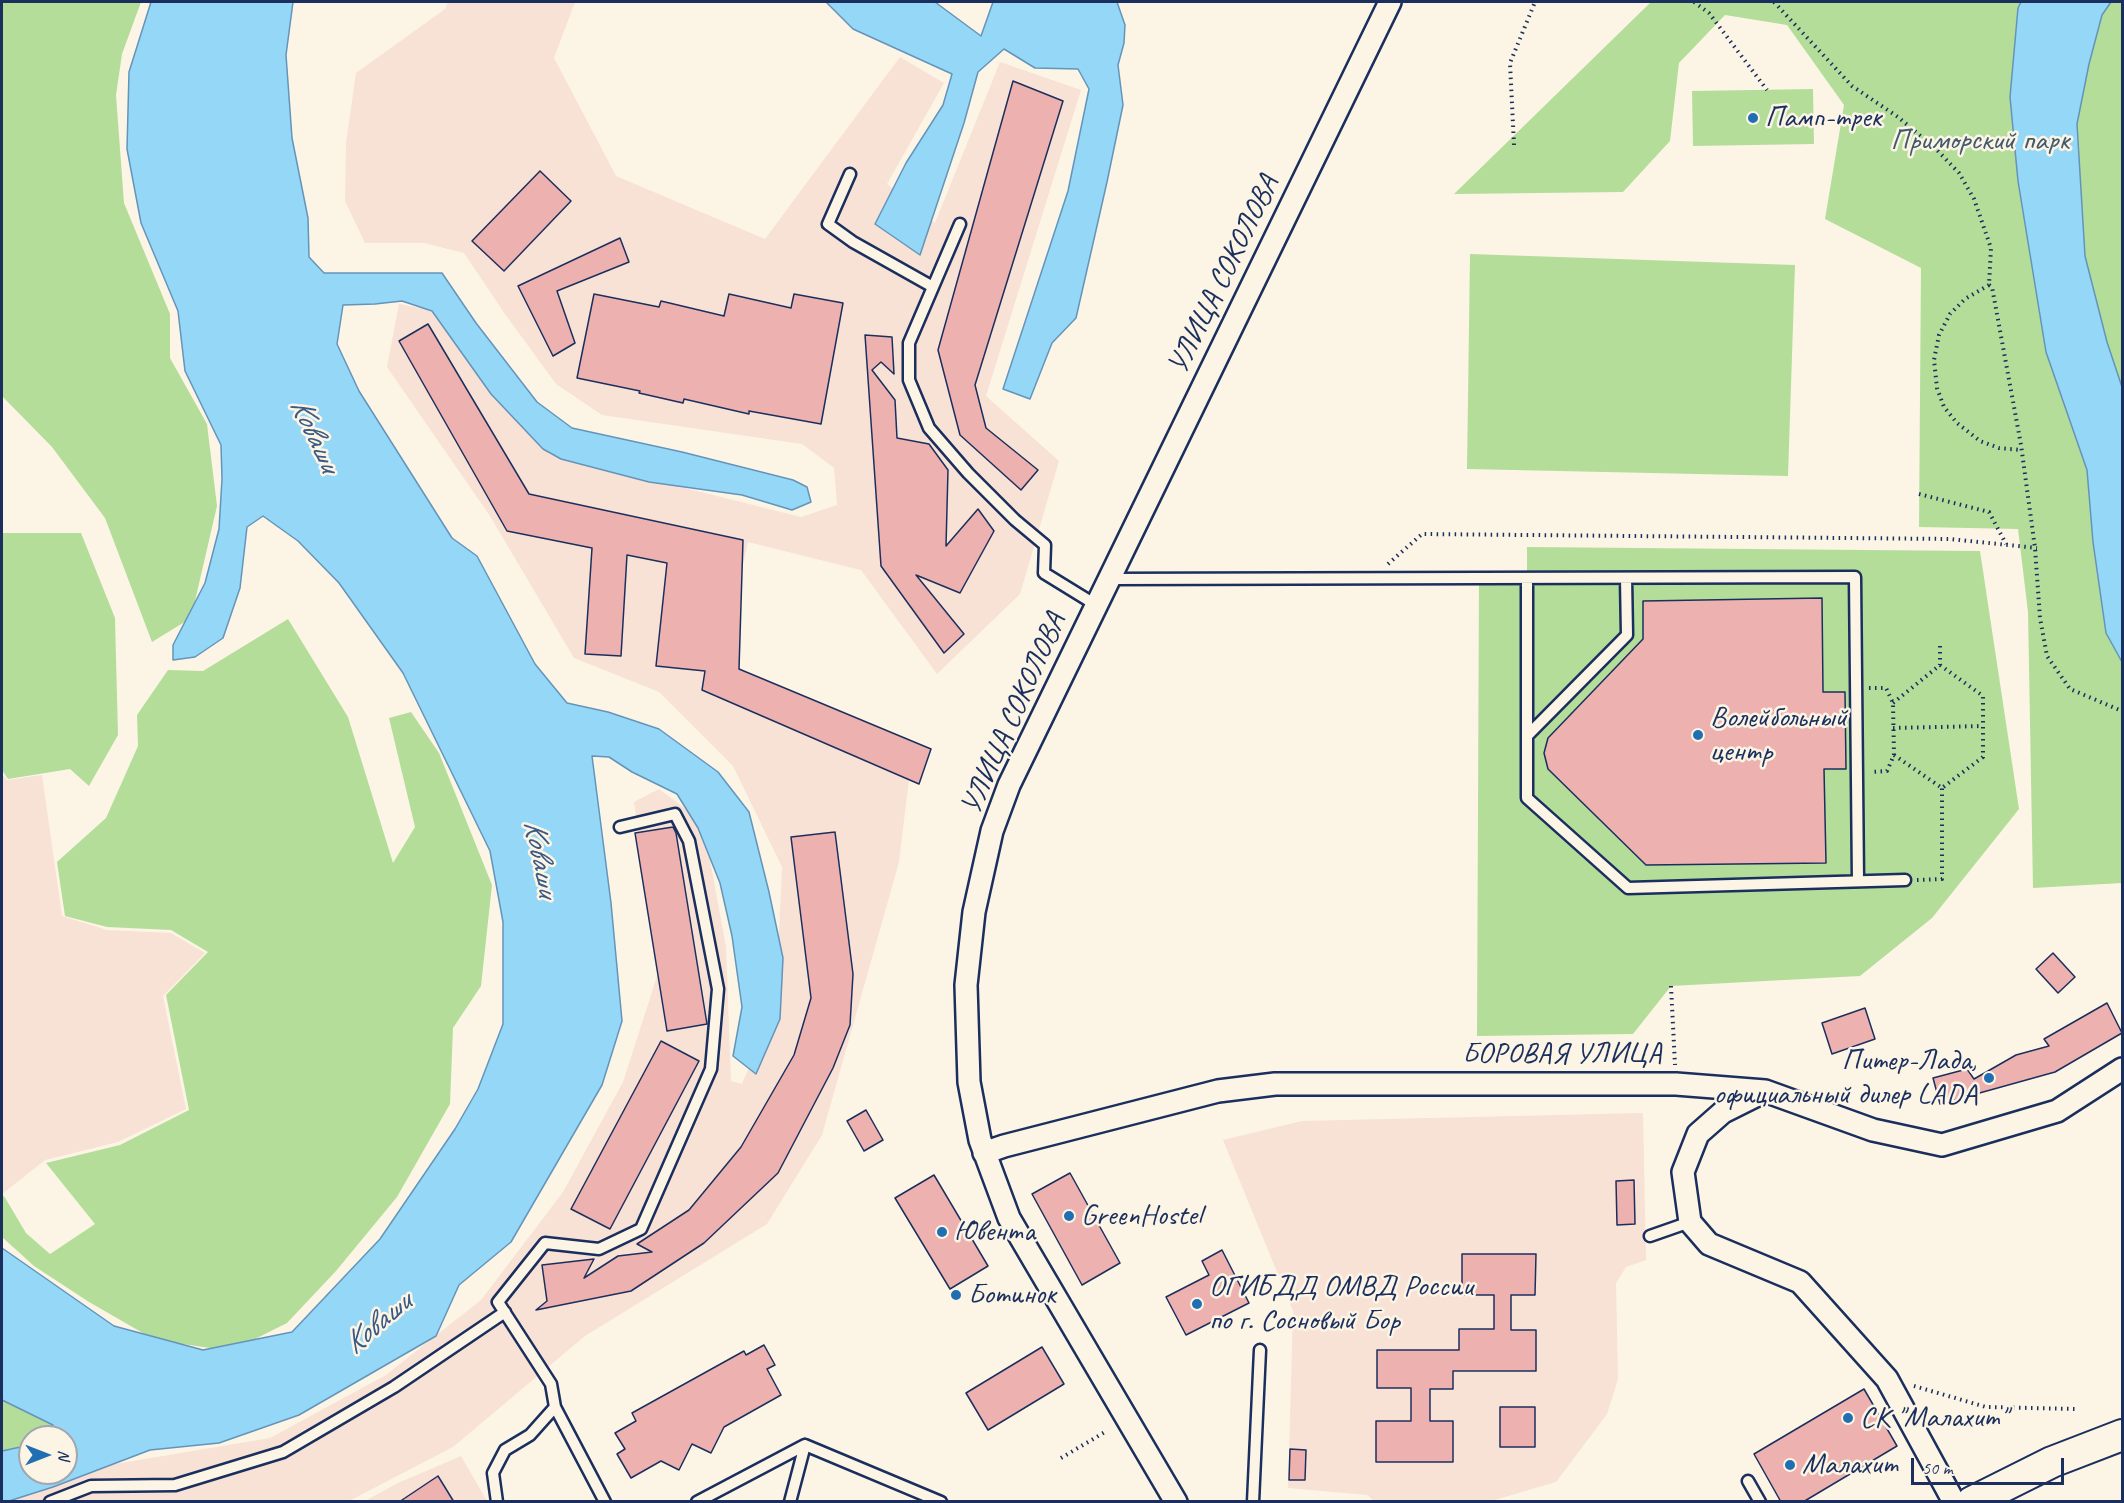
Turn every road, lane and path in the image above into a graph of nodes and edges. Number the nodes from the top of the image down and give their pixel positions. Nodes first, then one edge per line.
1 (1390, 2) edge
2 (1535, 2) edge
3 (1694, 2) edge
4 (1774, 2) edge
5 (1767, 90) dead end
6 (1514, 145) dead end
7 (850, 174) dead end
8 (960, 224) dead end
9 (1989, 285) junction
10 (933, 287) junction
11 (2021, 450) junction
12 (1919, 495) dead end
13 (2007, 544) junction
14 (2036, 548) junction
15 (1372, 578) junction
16 (1527, 578) junction
17 (1626, 578) junction
18 (1110, 579) junction
19 (1096, 605) junction
20 (1940, 646) dead end
21 (1940, 665) junction
22 (1886, 688) dead end
23 (1893, 703) junction
24 (2122, 711) edge
25 (1983, 726) junction
26 (1893, 728) junction
27 (1527, 736) junction
28 (1894, 756) junction
29 (1887, 771) dead end
30 (1941, 788) junction
31 (620, 826) dead end
32 (1905, 880) joint
33 (1858, 881) junction
34 (1671, 986) dead end
35 (2122, 1069) edge
36 (1676, 1084) junction
37 (1765, 1091) junction
38 (984, 1153) junction
39 (1690, 1222) junction
40 (1650, 1236) dead end
41 (505, 1312) junction
42 (1260, 1350) dead end
43 (1887, 1379) junction
44 (555, 1407) junction
45 (2076, 1409) dead end
46 (1105, 1432) dead end
47 (2122, 1435) edge
48 (805, 1445) junction
49 (1061, 1458) dead end
50 (1748, 1481) dead end
51 (50, 1502) edge
52 (497, 1502) edge
53 (604, 1502) edge
54 (697, 1502) edge
55 (790, 1502) edge
56 (941, 1502) edge
57 (1176, 1502) edge
58 (1253, 1502) edge
59 (1760, 1502) edge
60 (1954, 1502) edge
61 (1972, 1502) edge

1 - 18 street, УЛИЦА СОКОЛОВА
2 - 6 path
3 - 5 path
4 - 9 path
7 - 10 lane
8 - 10 lane
9 - 11 path
9 - 11 path
10 - 19 lane
11 - 14 path
12 - 13 path
13 - 14 path
13 - 15 path
14 - 24 path
15 - 16 lane
15 - 18 lane
16 - 17 lane
16 - 27 lane
17 - 27 lane
17 - 33 lane
18 - 19 street, УЛИЦА СОКОЛОВА
19 - 38 street, УЛИЦА СОКОЛОВА
20 - 21 path
21 - 23 path
21 - 25 path
22 - 23 path
23 - 26 path
25 - 26 path
25 - 30 path
26 - 28 path
27 - 33 lane
28 - 29 path
28 - 30 path
30 - 32 path
31 - 41 lane
32 - 33 lane
34 - 36 path
35 - 37 street, БОРОВАЯ УЛИЦА
36 - 37 street, БОРОВАЯ УЛИЦА
36 - 38 street, БОРОВАЯ УЛИЦА
37 - 39 street
38 - 57 street, УЛИЦА СОКОЛОВА
39 - 40 lane
39 - 43 street
41 - 44 lane
41 - 51 lane
42 - 58 lane
43 - 45 path
43 - 60 street
44 - 52 lane
44 - 53 lane
46 - 49 path
47 - 61 main road
48 - 54 lane
48 - 55 lane
48 - 56 lane
50 - 59 lane

